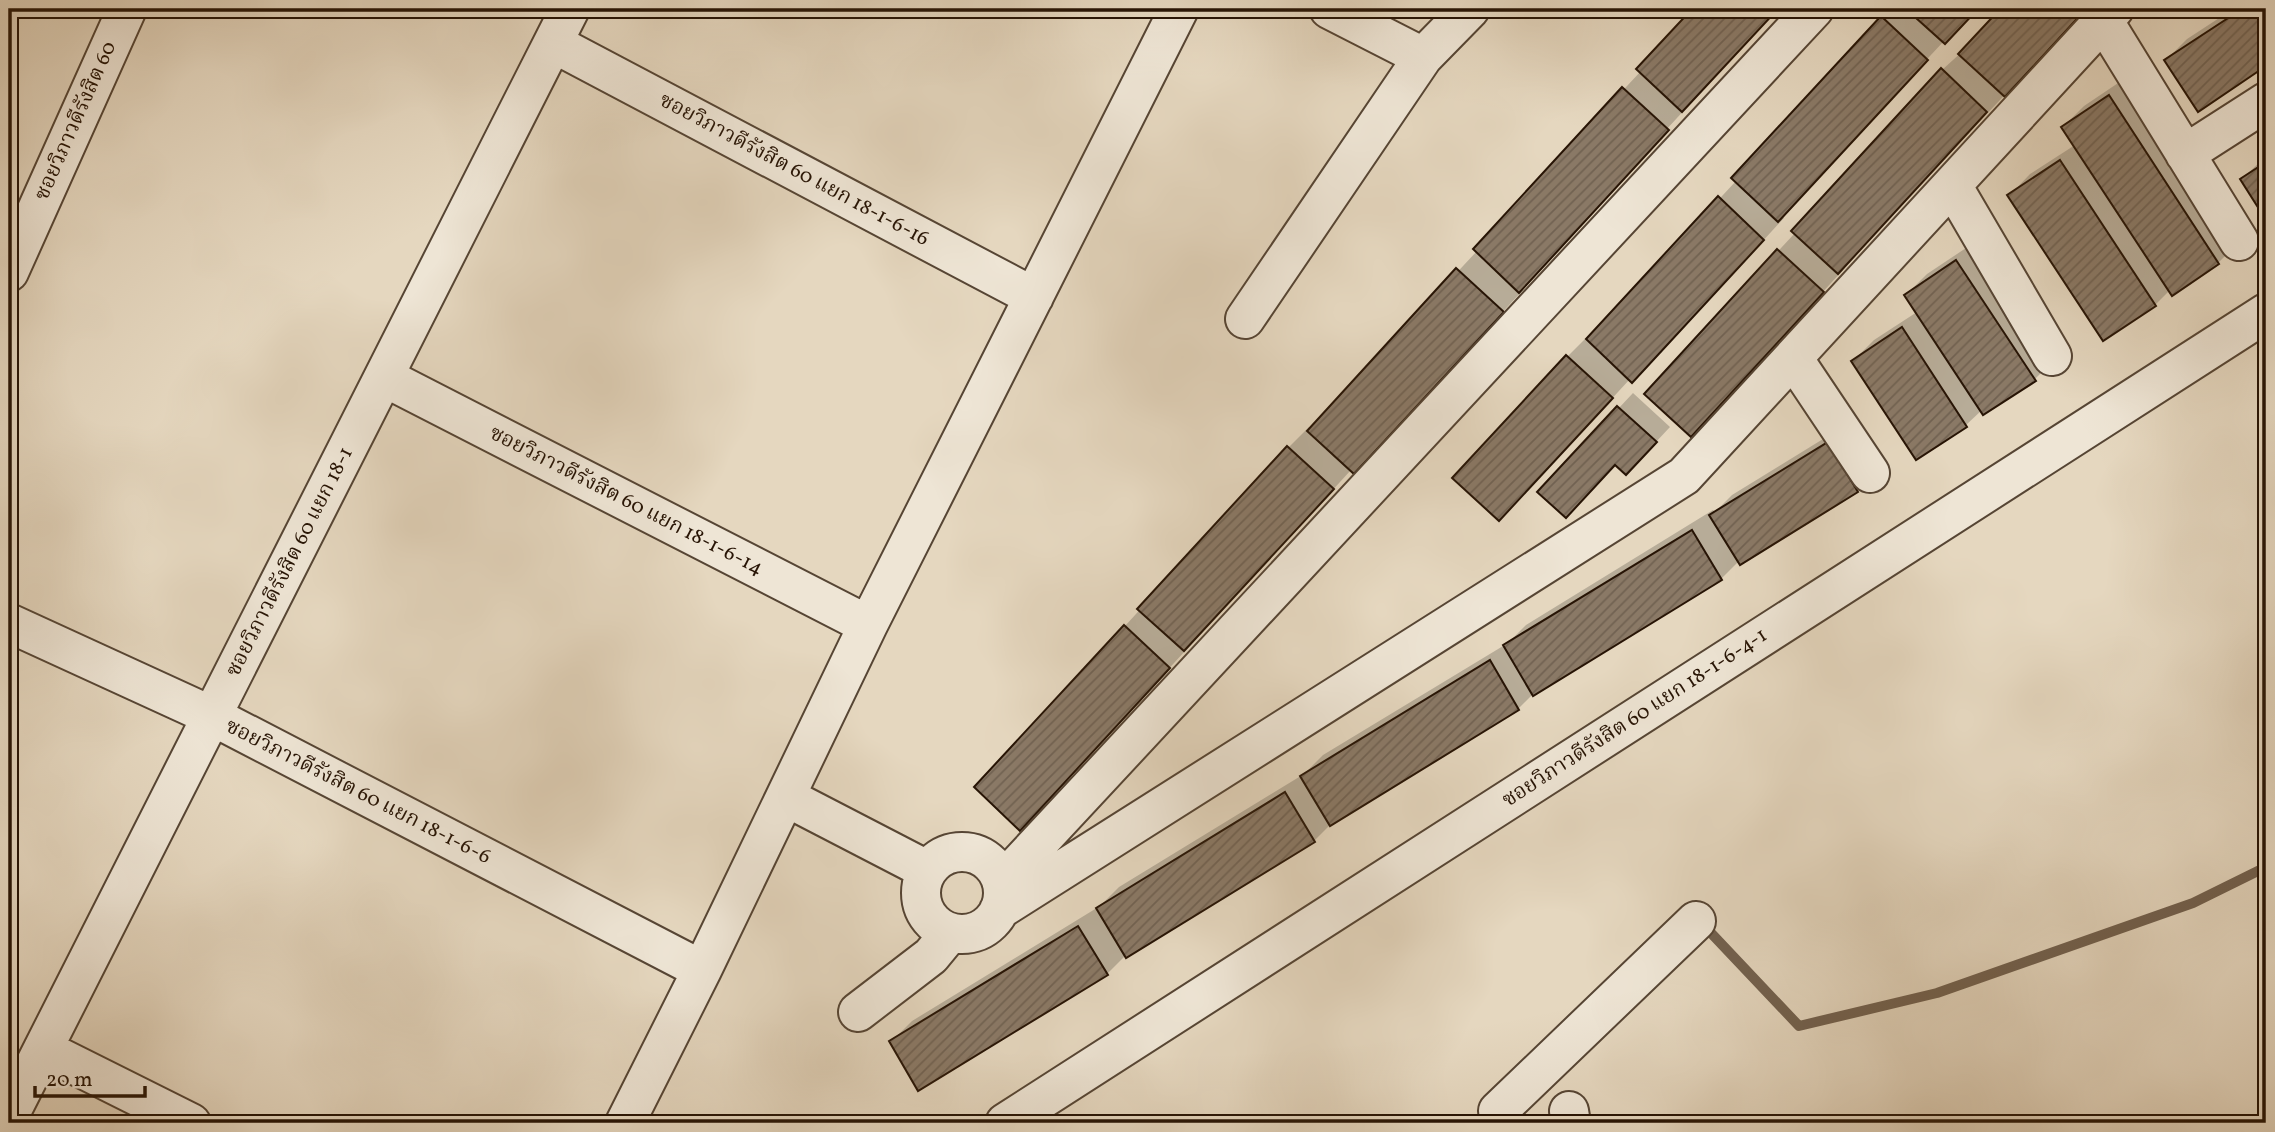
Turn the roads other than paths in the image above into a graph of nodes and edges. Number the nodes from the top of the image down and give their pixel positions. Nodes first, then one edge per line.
1 (127, 9) edge
2 (570, 9) edge
3 (1179, 9) edge
4 (1329, 9) edge
5 (1470, 9) edge
6 (1814, 9) edge
7 (2108, 15) edge
8 (553, 43) junction
9 (1423, 57) junction
10 (2266, 102) edge
11 (2186, 154) junction
12 (1951, 185) junction
13 (2239, 241) dead end
14 (9, 272) edge
15 (1034, 297) junction
16 (2266, 313) edge
17 (1245, 319) dead end
18 (2052, 356) dead end
19 (1793, 358) junction
20 (384, 377) junction
21 (1870, 474) dead end
22 (9, 623) edge
23 (868, 625) junction
24 (212, 716) junction
25 (786, 797) junction
26 (927, 870) junction
27 (1000, 896) junction
28 (1696, 921) dead end
29 (950, 933) junction
30 (702, 970) junction
31 (858, 1012) dead end
32 (43, 1049) junction
33 (9, 1116) edge
34 (1495, 1119) edge
35 (191, 1123) edge
36 (625, 1123) edge
37 (1005, 1123) edge

1 - 14 street, ซอยวิภาวดีรังสิต 60
2 - 8 street, ซอยวิภาวดีรังสิต 60 แยก 18-1
3 - 15 street
4 - 9 street
5 - 9 street
6 - 27 street
7 - 11 street
7 - 12 street
8 - 15 street, ซอยวิภาวดีรังสิต 60 แยก 18-1-6-16
8 - 20 street, ซอยวิภาวดีรังสิต 60 แยก 18-1
9 - 17 street
10 - 11 street
11 - 13 street
12 - 18 street
12 - 19 street
15 - 23 street
16 - 37 street, ซอยวิภาวดีรังสิต 60 แยก 18-1-6-4-1
19 - 21 street
19 - 27 street
20 - 23 street, ซอยวิภาวดีรังสิต 60 แยก 18-1-6-14
20 - 24 street, ซอยวิภาวดีรังสิต 60 แยก 18-1
22 - 24 street, ซอยวิภาวดีรังสิต 60 แยก 18-1-6-6
23 - 25 street
24 - 30 street, ซอยวิภาวดีรังสิต 60 แยก 18-1-6-6
24 - 32 street, ซอยวิภาวดีรังสิต 60 แยก 18-1
25 - 26 street
25 - 30 street
26 - 27 street
26 - 29 street
27 - 29 street
28 - 34 street
29 - 31 street
30 - 36 street
32 - 33 street, ซอยวิภาวดีรังสิต 60 แยก 18-1
32 - 35 street

